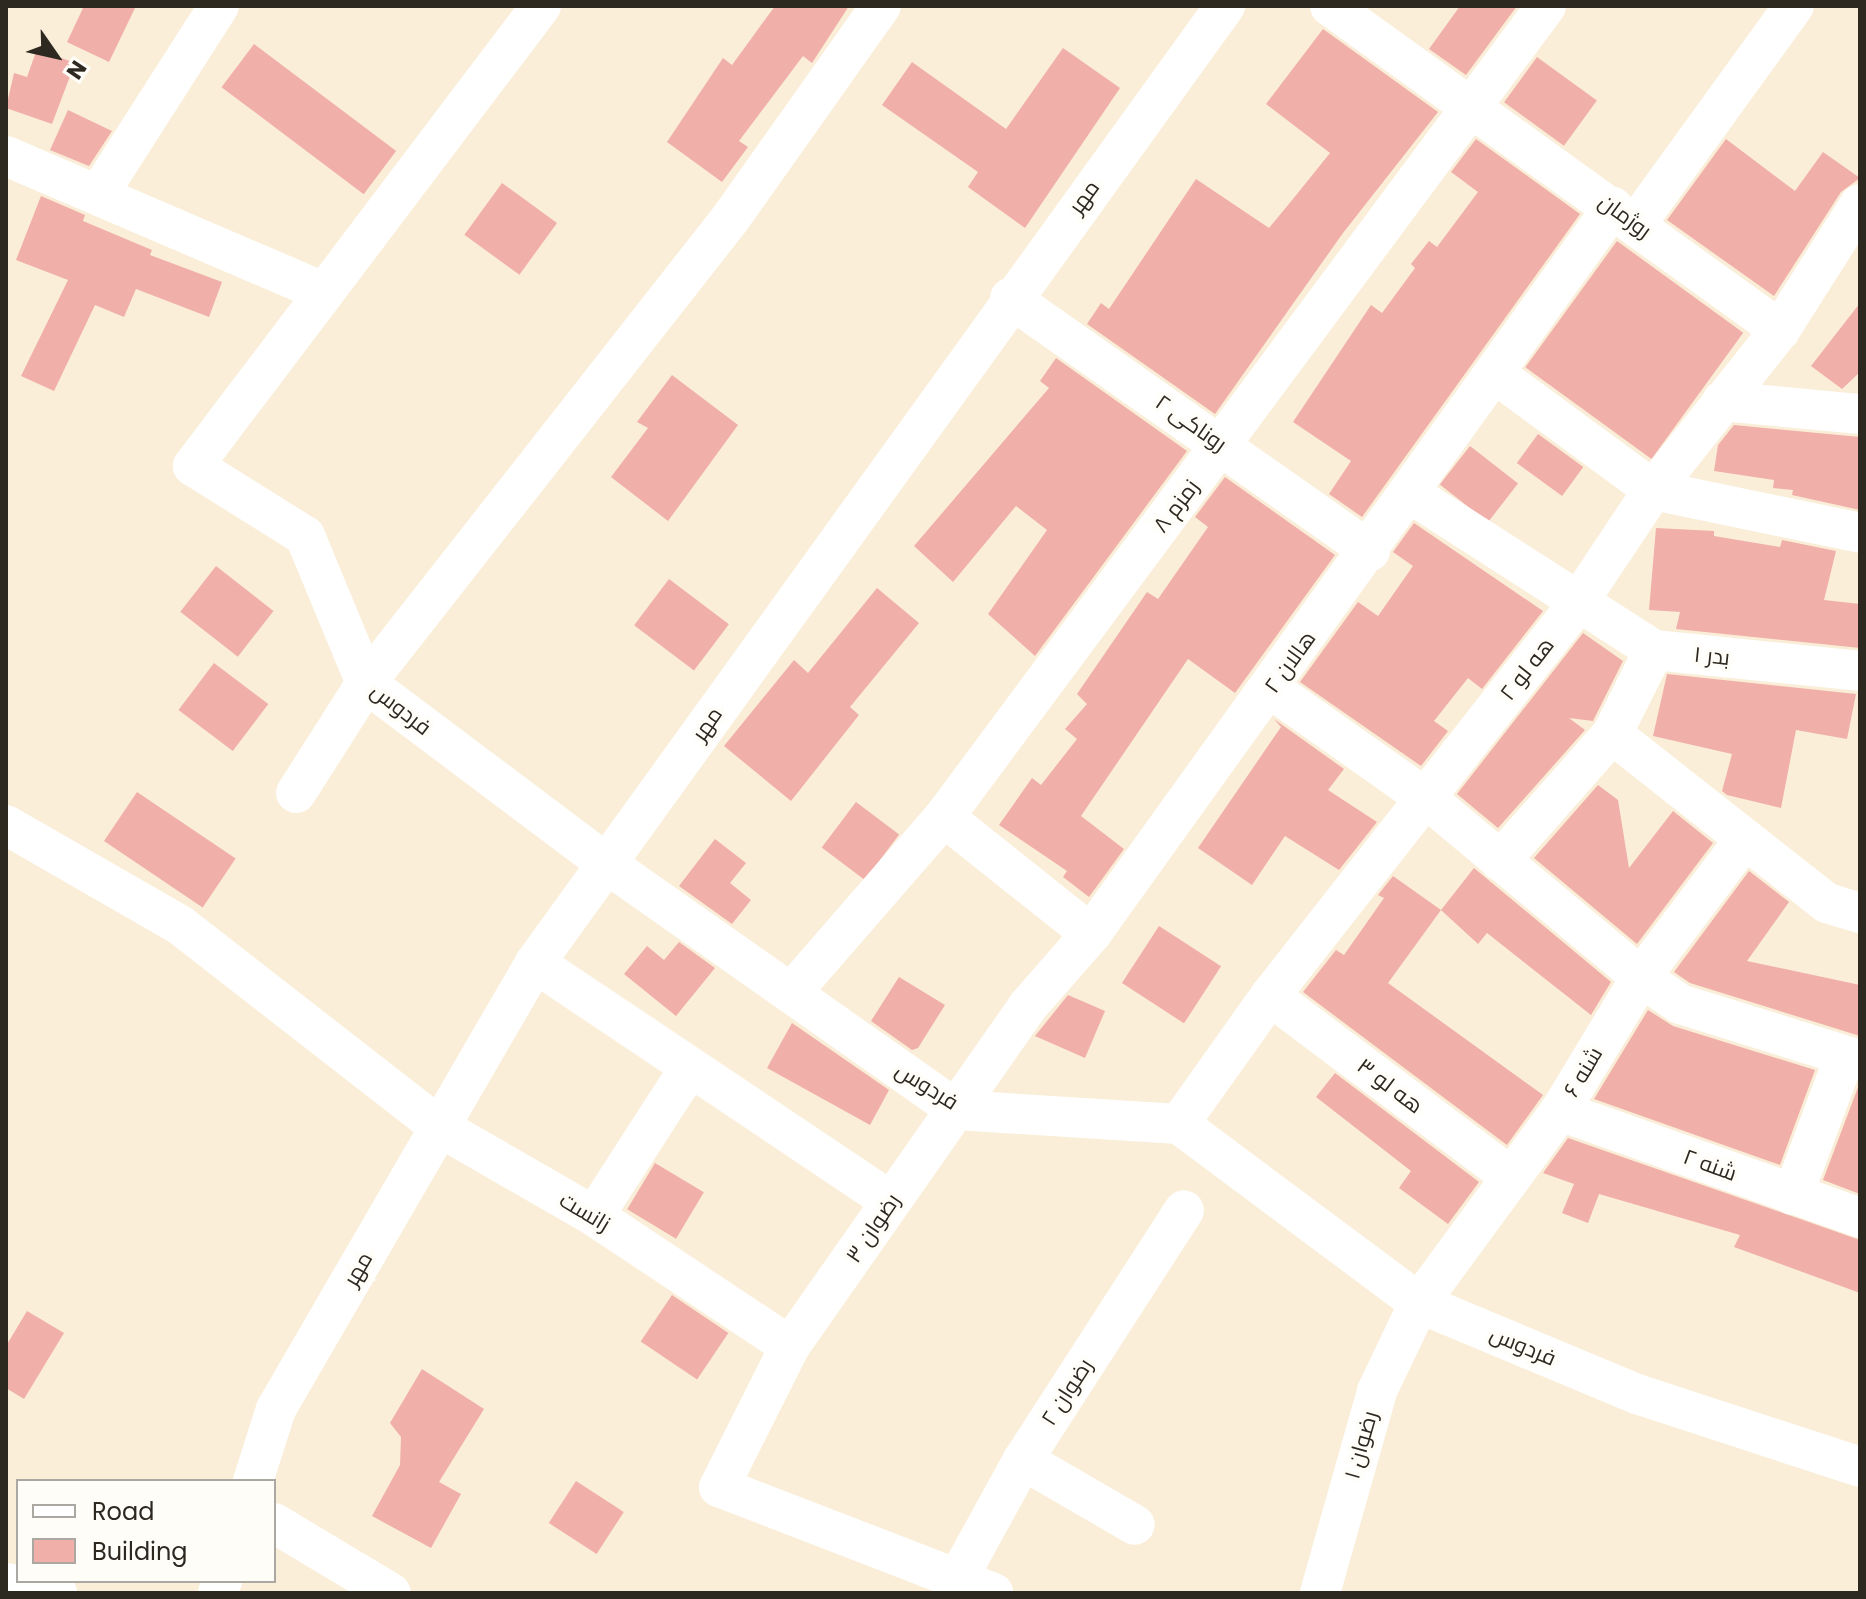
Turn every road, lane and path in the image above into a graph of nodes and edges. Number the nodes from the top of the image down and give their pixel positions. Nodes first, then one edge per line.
1 (219, 6) edge
2 (541, 6) edge
3 (881, 6) edge
4 (1225, 6) edge
5 (1330, 6) edge
6 (1546, 6) edge
7 (1794, 6) edge
8 (1469, 104) junction
9 (6, 156) edge
10 (98, 195) junction
11 (1860, 204) edge
12 (1624, 216) junction
13 (324, 292) junction
14 (1010, 298) junction
15 (1780, 330) junction
16 (1494, 373) junction
17 (1722, 401) junction
18 (1860, 414) edge
19 (1222, 445) junction
20 (1653, 490) junction
21 (1411, 494) junction
22 (1860, 533) edge
23 (1370, 551) junction
24 (1577, 604) junction
25 (1654, 650) junction
26 (1860, 671) edge
27 (366, 683) junction
28 (1271, 689) junction
29 (1612, 734) junction
30 (296, 793) dead end
31 (1427, 799) junction
32 (944, 817) junction
33 (6, 825) edge
34 (1745, 839) junction
35 (1500, 861) junction
36 (607, 864) junction
37 (1860, 913) edge
38 (1091, 934) junction
39 (535, 963) junction
40 (1641, 977) junction
41 (791, 993) junction
42 (1270, 996) junction
43 (1852, 1058) edge
44 (690, 1067) junction
45 (957, 1110) junction
46 (1560, 1111) junction
47 (1179, 1124) junction
48 (441, 1128) junction
49 (1511, 1177) junction
50 (1793, 1195) junction
51 (890, 1201) junction
52 (1184, 1210) dead end
53 (594, 1216) junction
54 (1860, 1218) edge
55 (1419, 1303) junction
56 (790, 1346) junction
57 (1857, 1456) edge
58 (1023, 1460) junction
59 (254, 1479) edge
60 (276, 1524) edge
61 (1135, 1525) dead end
62 (6, 1583) edge
63 (950, 1583) edge
64 (57, 1593) edge
65 (391, 1593) edge
66 (1320, 1593) edge

1 - 10 street
2 - 13 street
3 - 27 street
4 - 14 street, مهر
5 - 8 street, روژمان
6 - 8 street, زمزم ۸
7 - 12 street, هالان ۲
8 - 12 street, روژمان
8 - 19 street, زمزم ۸
9 - 10 street
10 - 13 street
11 - 15 street, هه لو ۲
12 - 15 street, روژمان
12 - 16 street, هالان ۲
13 - 27 street, فردوس
14 - 19 street, روناکی ۲
14 - 36 street, مهر
15 - 17 street, هه لو ۲
16 - 20 street
16 - 21 street, هالان ۲
17 - 18 street
17 - 20 street, هه لو ۲
19 - 23 street, روناکی ۲
19 - 32 street, زمزم ۸
20 - 22 street
20 - 24 street, هه لو ۲
21 - 23 street, هالان ۲
21 - 24 street, بدر ۱
23 - 28 street, هالان ۲
24 - 25 street, بدر ۱
24 - 31 street, هه لو ۲
25 - 26 street, بدر ۱
25 - 29 street
27 - 30 street
27 - 36 street, فردوس
28 - 31 street
28 - 38 street, هالان ۲
29 - 34 street
29 - 35 street
31 - 35 street
31 - 42 street, هه لو ۲
32 - 38 street
32 - 41 street, زمزم ۸
33 - 48 street, زانست
34 - 37 street
34 - 40 street, شنه ۶
35 - 40 street
36 - 39 street, مهر
36 - 41 street, فردوس
38 - 45 street, هالان ۲
39 - 44 street
39 - 48 street, مهر
40 - 43 street
40 - 46 street, شنه ۶
41 - 45 street, فردوس
42 - 47 street, هه لو ۲
42 - 49 street, هه لو ۳
43 - 50 street
44 - 51 street
44 - 53 street
45 - 47 street, فردوس
45 - 51 street, رضوان ۳
46 - 49 street, شنه ۶
46 - 50 street, شنه ۲
47 - 55 street, فردوس
48 - 53 street, زانست
48 - 59 street, مهر
49 - 55 street, شنه ۶
50 - 54 street, شنه ۲
51 - 56 street, رضوان ۳
52 - 58 street, رضوان ۲
53 - 56 street, زانست
55 - 57 street, فردوس
55 - 66 street, رضوان ۱
56 - 63 street
58 - 61 street
58 - 63 street, رضوان ۲
60 - 65 street
62 - 64 street

